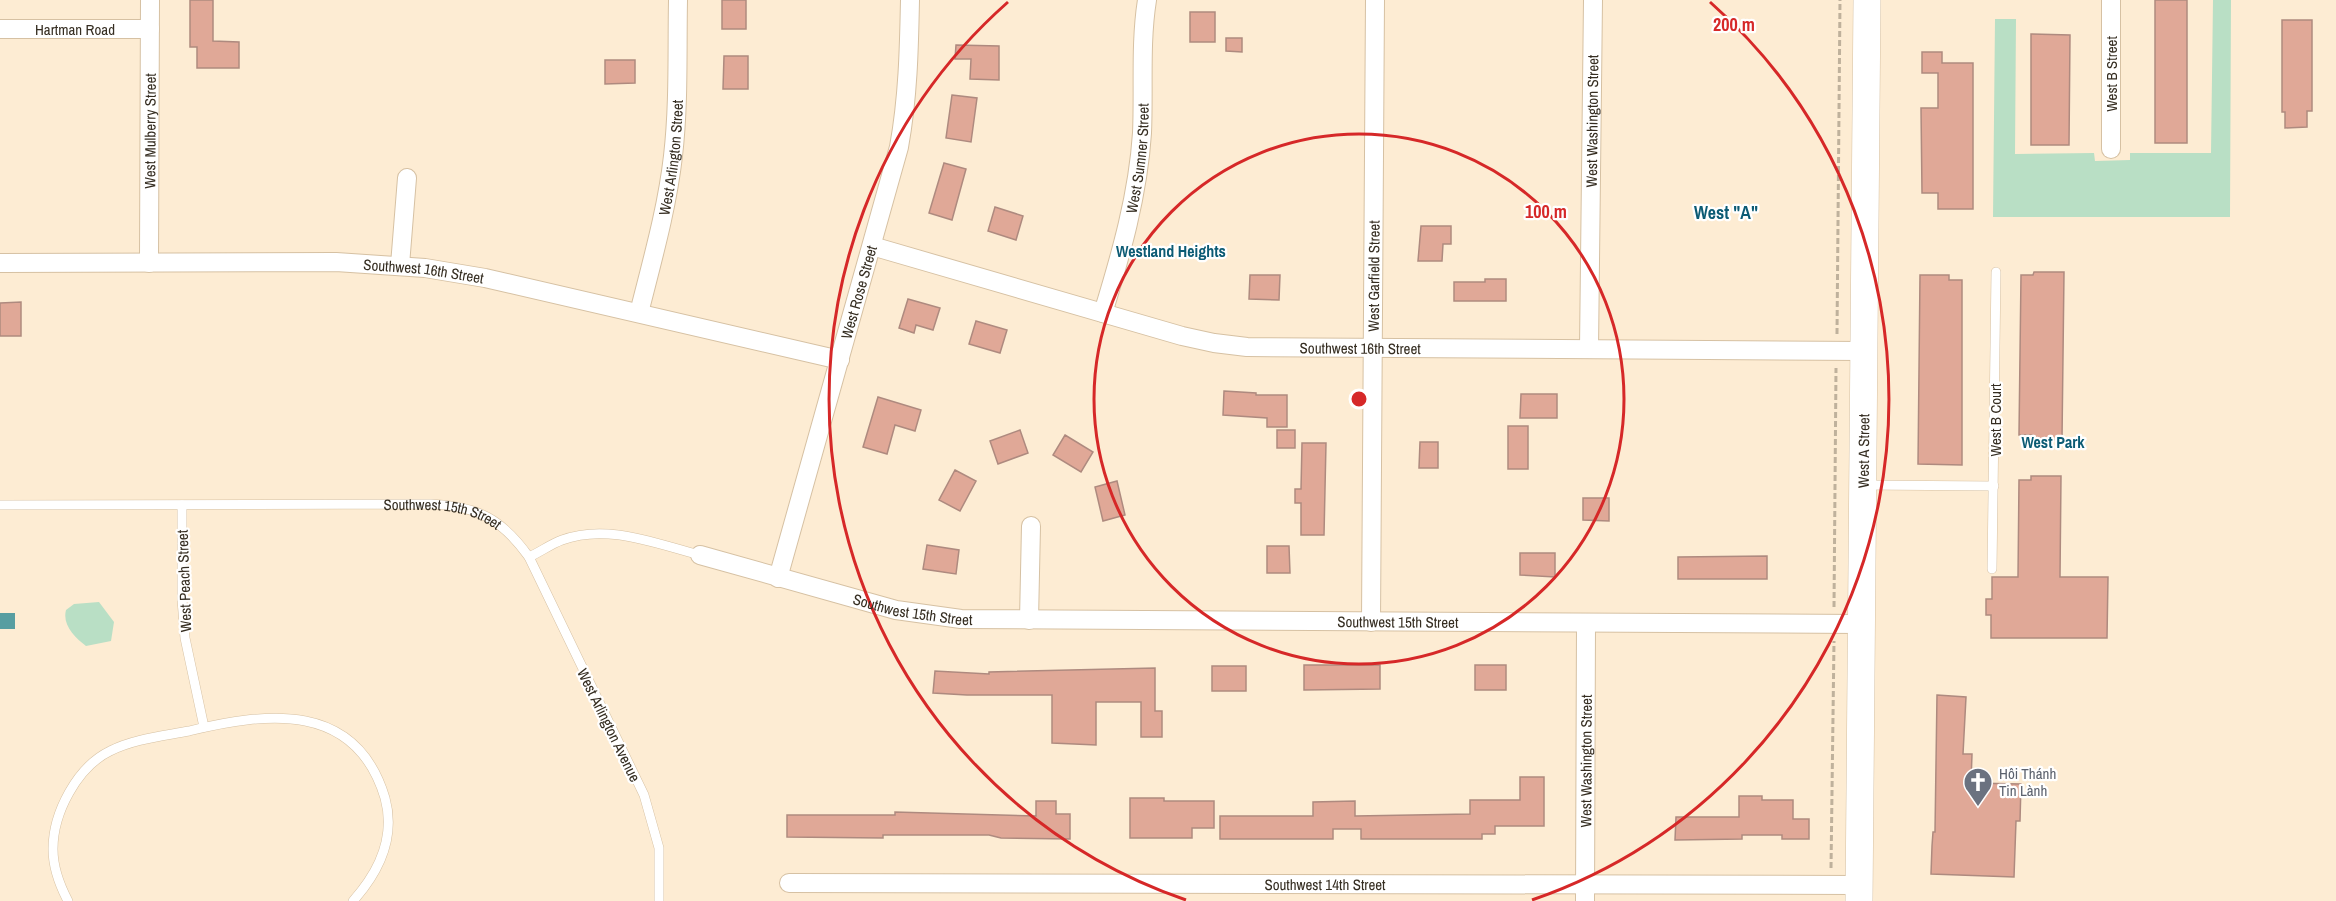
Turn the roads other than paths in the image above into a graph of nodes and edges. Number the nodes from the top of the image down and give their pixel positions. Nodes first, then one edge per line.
1 (150, 0) edge
2 (678, 0) edge
3 (910, 0) edge
4 (1148, 0) edge
5 (1375, 0) edge
6 (1593, 0) edge
7 (1867, 0) edge
8 (2111, 0) edge
9 (0, 29) edge
10 (150, 29) junction
11 (2111, 149) dead end
12 (407, 178) dead end
13 (872, 246) junction
14 (149, 263) junction
15 (0, 264) edge
16 (400, 266) junction
17 (1996, 272) dead end
18 (639, 313) junction
19 (1103, 313) junction
20 (1373, 349) junction
21 (1589, 349) junction
22 (1850, 351) junction
23 (840, 360) junction
24 (1862, 485) junction
25 (1994, 486) junction
26 (0, 505) edge
27 (182, 505) junction
28 (1030, 526) dead end
29 (700, 555) joint
30 (529, 557) junction
31 (1992, 569) dead end
32 (778, 578) junction
33 (1029, 620) junction
34 (1371, 622) junction
35 (1586, 623) junction
36 (1861, 624) junction
37 (204, 727) junction
38 (789, 883) dead end
39 (1585, 893) edge
40 (1859, 893) edge
41 (68, 901) edge
42 (353, 901) edge
43 (659, 901) edge

1 - 10 street, West Mulberry Street
2 - 18 street, West Arlington Street
3 - 13 street, West Rose Street
4 - 19 street, West Sumner Street
5 - 20 street, West Garfield Street
6 - 21 street, West Washington Street
7 - 22 main road, West A Street
8 - 11 street, West B Street
9 - 10 street, Hartman Road
10 - 14 street, West Mulberry Street
12 - 16 street
13 - 19 street, Southwest 16th Street
13 - 23 street, West Rose Street
14 - 15 street, Southwest 16th Street
14 - 16 street, Southwest 16th Street
16 - 18 street, Southwest 16th Street
17 - 25 lane, West B Court
18 - 23 street, Southwest 16th Street
19 - 20 street, Southwest 16th Street
20 - 21 street, Southwest 16th Street
20 - 34 street, West Garfield Street
21 - 22 street, Southwest 16th Street
22 - 24 main road, West A Street
23 - 32 street, West Rose Street
24 - 25 lane
24 - 36 main road, West A Street
25 - 31 lane, West B Court
26 - 27 lane, Southwest 15th Street
27 - 30 lane, Southwest 15th Street
27 - 37 lane, West Peach Street
28 - 33 street
29 - 30 lane, Southwest 15th Street
29 - 32 street, Southwest 15th Street
30 - 43 lane, West Arlington Avenue
32 - 33 street, Southwest 15th Street
33 - 34 street, Southwest 15th Street
34 - 35 street, Southwest 15th Street
35 - 36 street, Southwest 15th Street
35 - 39 street, West Washington Street
36 - 40 main road, West A Street
37 - 41 lane
37 - 42 lane
38 - 39 street, Southwest 14th Street
39 - 40 street, Southwest 14th Street

